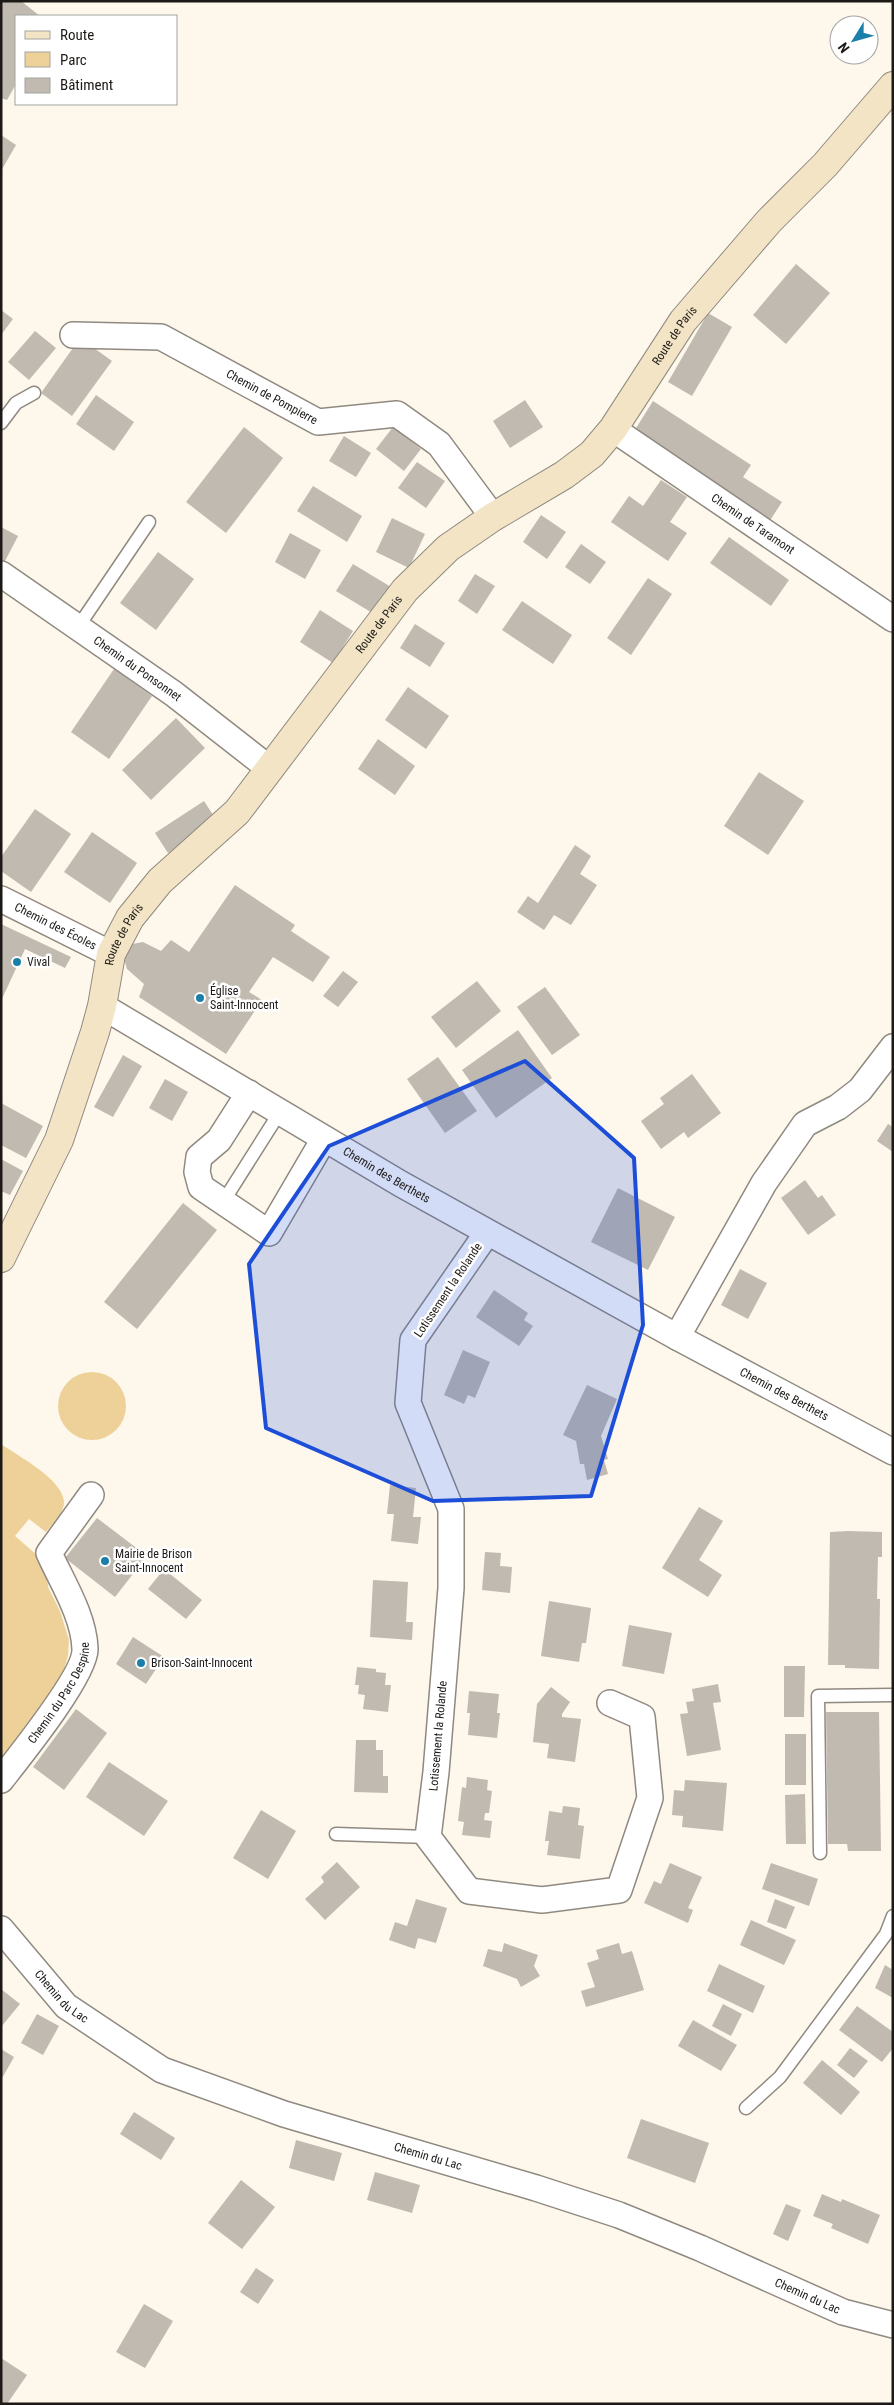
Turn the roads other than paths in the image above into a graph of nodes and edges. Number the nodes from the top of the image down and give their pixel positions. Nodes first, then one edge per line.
1 (893, 86) edge
2 (73, 336) dead end
3 (34, 393) dead end
4 (1, 423) edge
5 (613, 429) junction
6 (493, 517) junction
7 (149, 522) dead end
8 (1, 574) edge
9 (893, 619) edge
10 (78, 627) junction
11 (270, 769) junction
12 (1, 899) edge
13 (111, 954) junction
14 (102, 1006) junction
15 (893, 1047) edge
16 (249, 1093) junction
17 (280, 1112) junction
18 (324, 1139) junction
19 (223, 1202) junction
20 (487, 1233) junction
21 (1, 1258) edge
22 (676, 1337) junction
23 (893, 1452) edge
24 (91, 1495) dead end
25 (893, 1696) edge
26 (610, 1703) dead end
27 (1, 1780) edge
28 (336, 1834) dead end
29 (428, 1837) junction
30 (820, 1853) dead end
31 (893, 1916) edge
32 (1, 1929) edge
33 (746, 2108) dead end
34 (893, 2325) edge

1 - 5 street, Route de Paris
2 - 6 street, Chemin de Pompierre
3 - 4 lane
5 - 6 street, Route de Paris
5 - 9 street, Chemin de Taramont
6 - 11 street, Route de Paris
7 - 10 lane
8 - 10 street, Chemin du Ponsonnet
10 - 11 street, Chemin du Ponsonnet
11 - 13 street, Route de Paris
12 - 13 street, Chemin des Écoles
13 - 14 street, Route de Paris
14 - 16 street, Chemin des Berthets
14 - 21 street, Route de Paris
15 - 22 street
16 - 17 street, Chemin des Berthets
16 - 19 street
17 - 18 street, Chemin des Berthets
17 - 19 lane
18 - 19 street
18 - 20 street, Chemin des Berthets
20 - 22 street, Chemin des Berthets
20 - 29 street, Lotissement la Rolande
22 - 23 street, Chemin des Berthets
24 - 27 street, Chemin du Parc Despine
25 - 30 lane
26 - 29 street
28 - 29 lane
31 - 33 lane
32 - 34 street, Chemin du Lac

